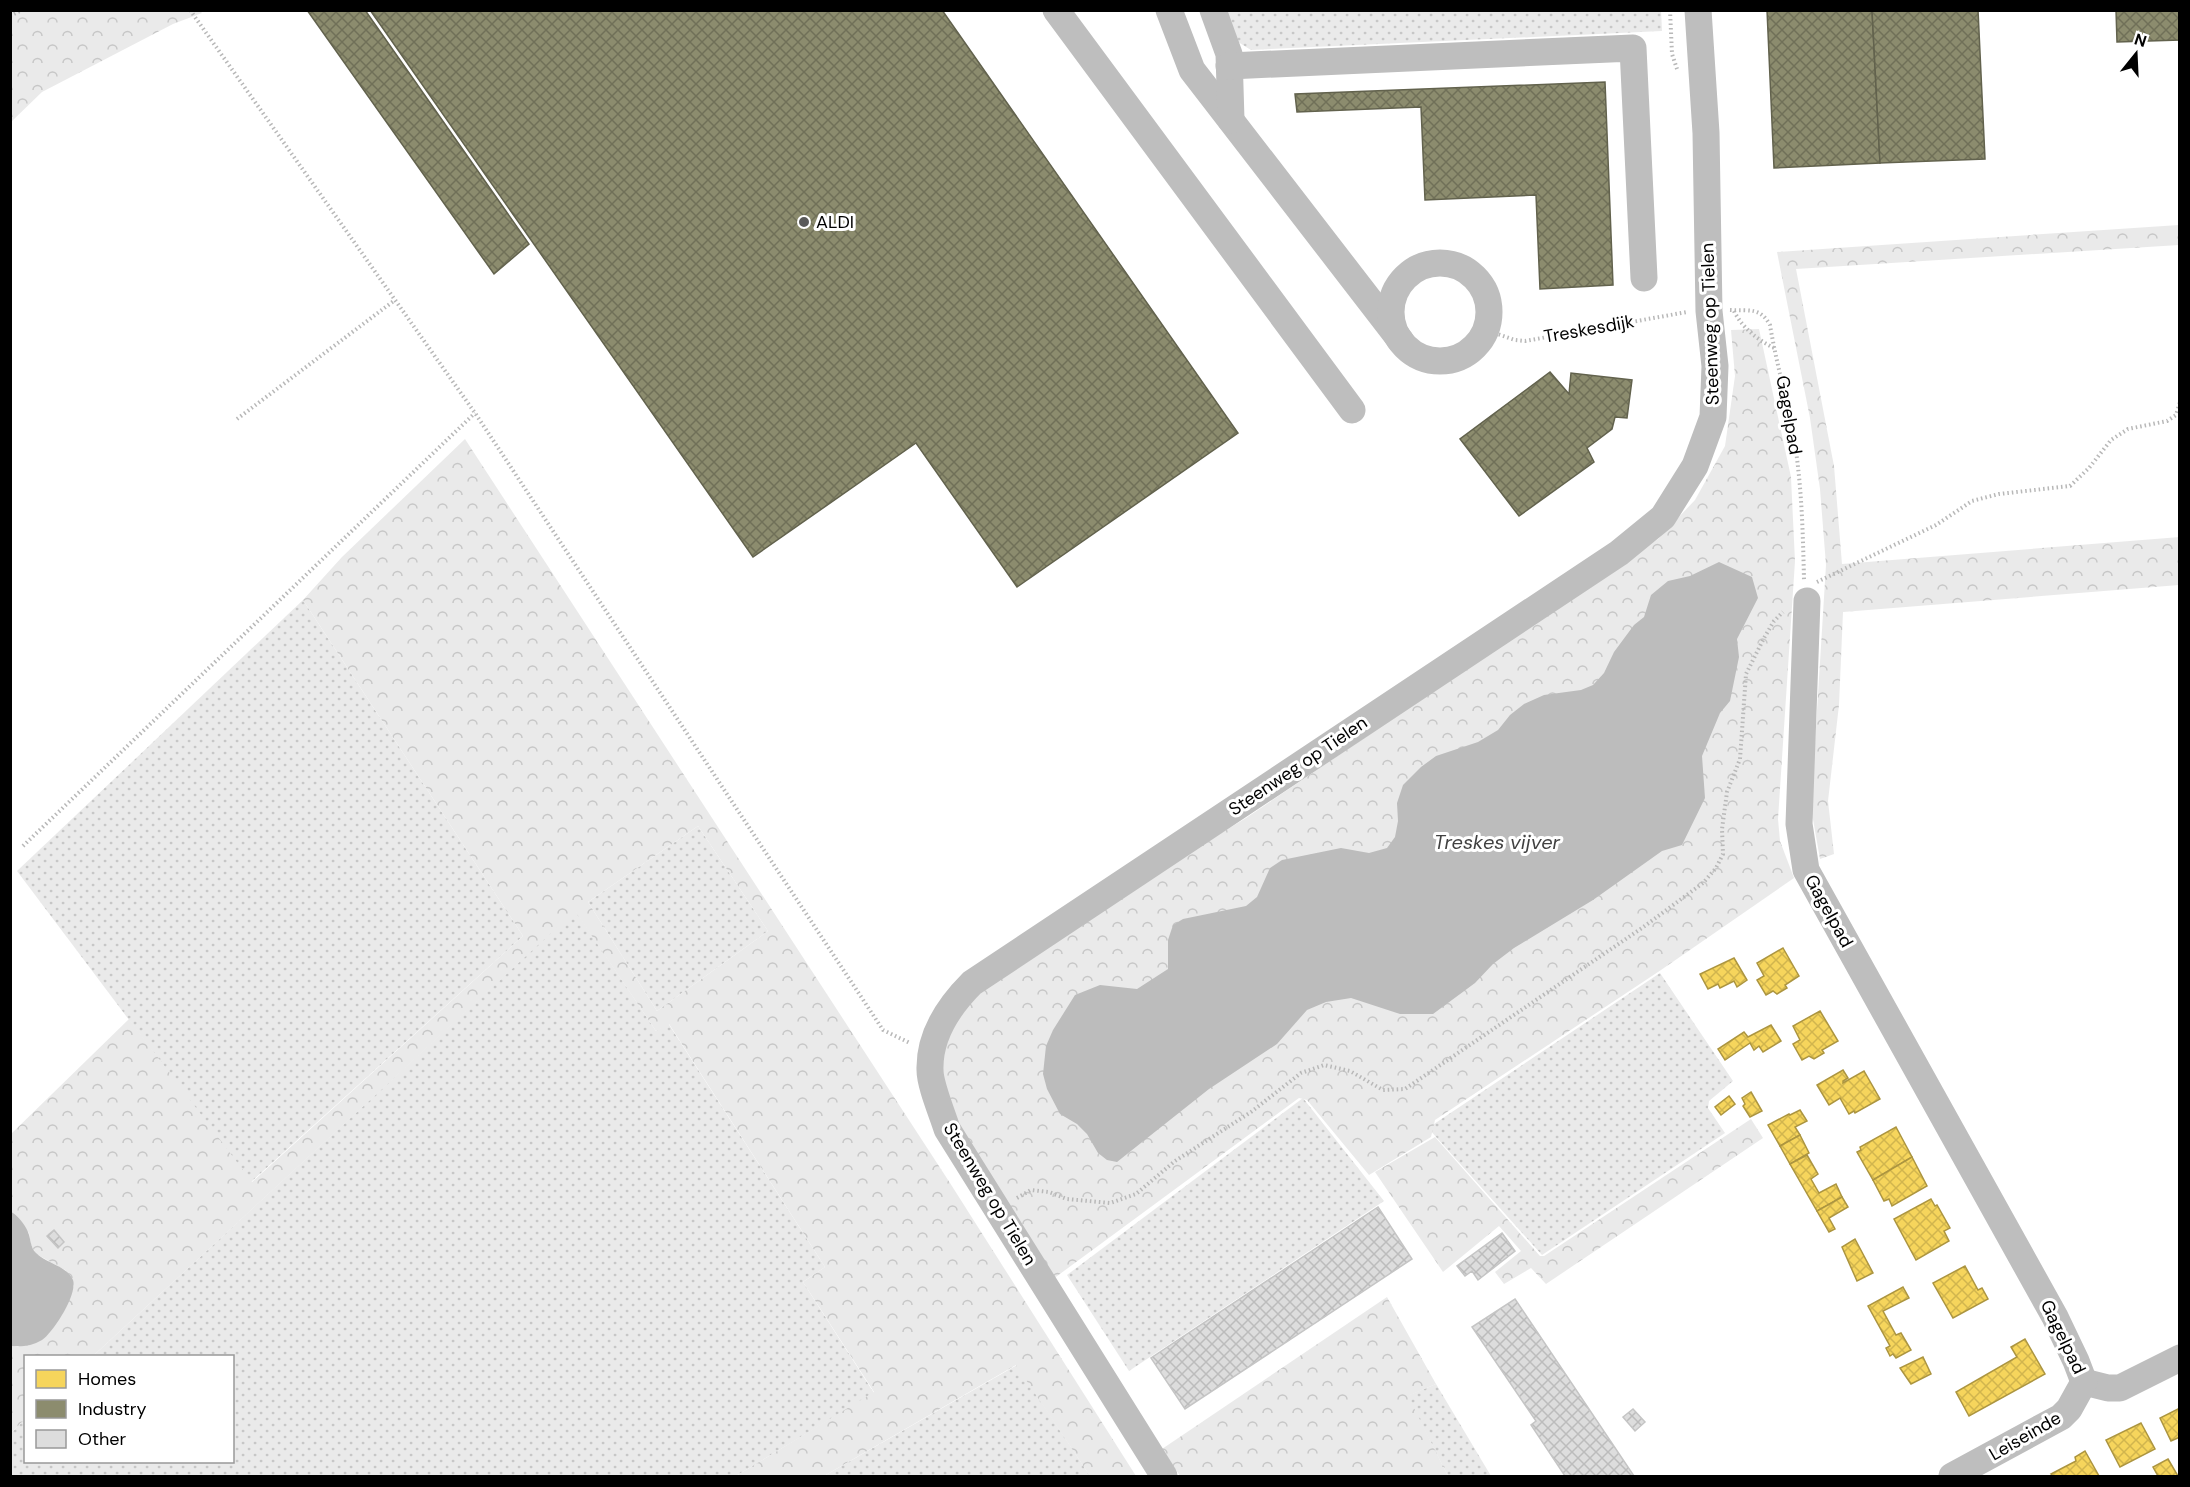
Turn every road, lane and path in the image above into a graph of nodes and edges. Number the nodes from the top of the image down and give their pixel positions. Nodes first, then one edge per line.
1 (22, 10) edge
2 (190, 10) edge
3 (1056, 10) edge
4 (1169, 10) edge
5 (1213, 10) edge
6 (1698, 10) edge
7 (10, 16) edge
8 (1229, 66) junction
9 (1231, 120) junction
10 (1409, 274) junction
11 (1352, 277) junction
12 (1644, 278) dead end
13 (395, 300) junction
14 (1692, 311) dead end
15 (1486, 330) junction
16 (1401, 341) junction
17 (1776, 349) junction
18 (2180, 402) edge
19 (1352, 410) dead end
20 (475, 413) junction
21 (237, 419) dead end
22 (1800, 598) junction
23 (23, 846) dead end
24 (917, 1047) dead end
25 (996, 1208) junction
26 (2180, 1358) edge
27 (2084, 1382) junction
28 (1164, 1476) edge
29 (1952, 1476) edge

1 - 7 path
2 - 13 path
3 - 19 street
4 - 9 street
5 - 8 street
6 - 25 street, Steenweg op Tielen
8 - 9 street
8 - 12 street
9 - 11 street
10 - 11 street
10 - 15 street
10 - 16 street
11 - 16 street
13 - 20 path
13 - 21 path
14 - 15 path, Treskesdijk
15 - 16 street
17 - 17 path, Gagelpad
17 - 22 path, Gagelpad
18 - 22 path
20 - 23 path
20 - 24 path
22 - 25 path
22 - 27 street, Gagelpad
25 - 28 street, Steenweg op Tielen
26 - 27 street
27 - 29 street, Leiseinde

